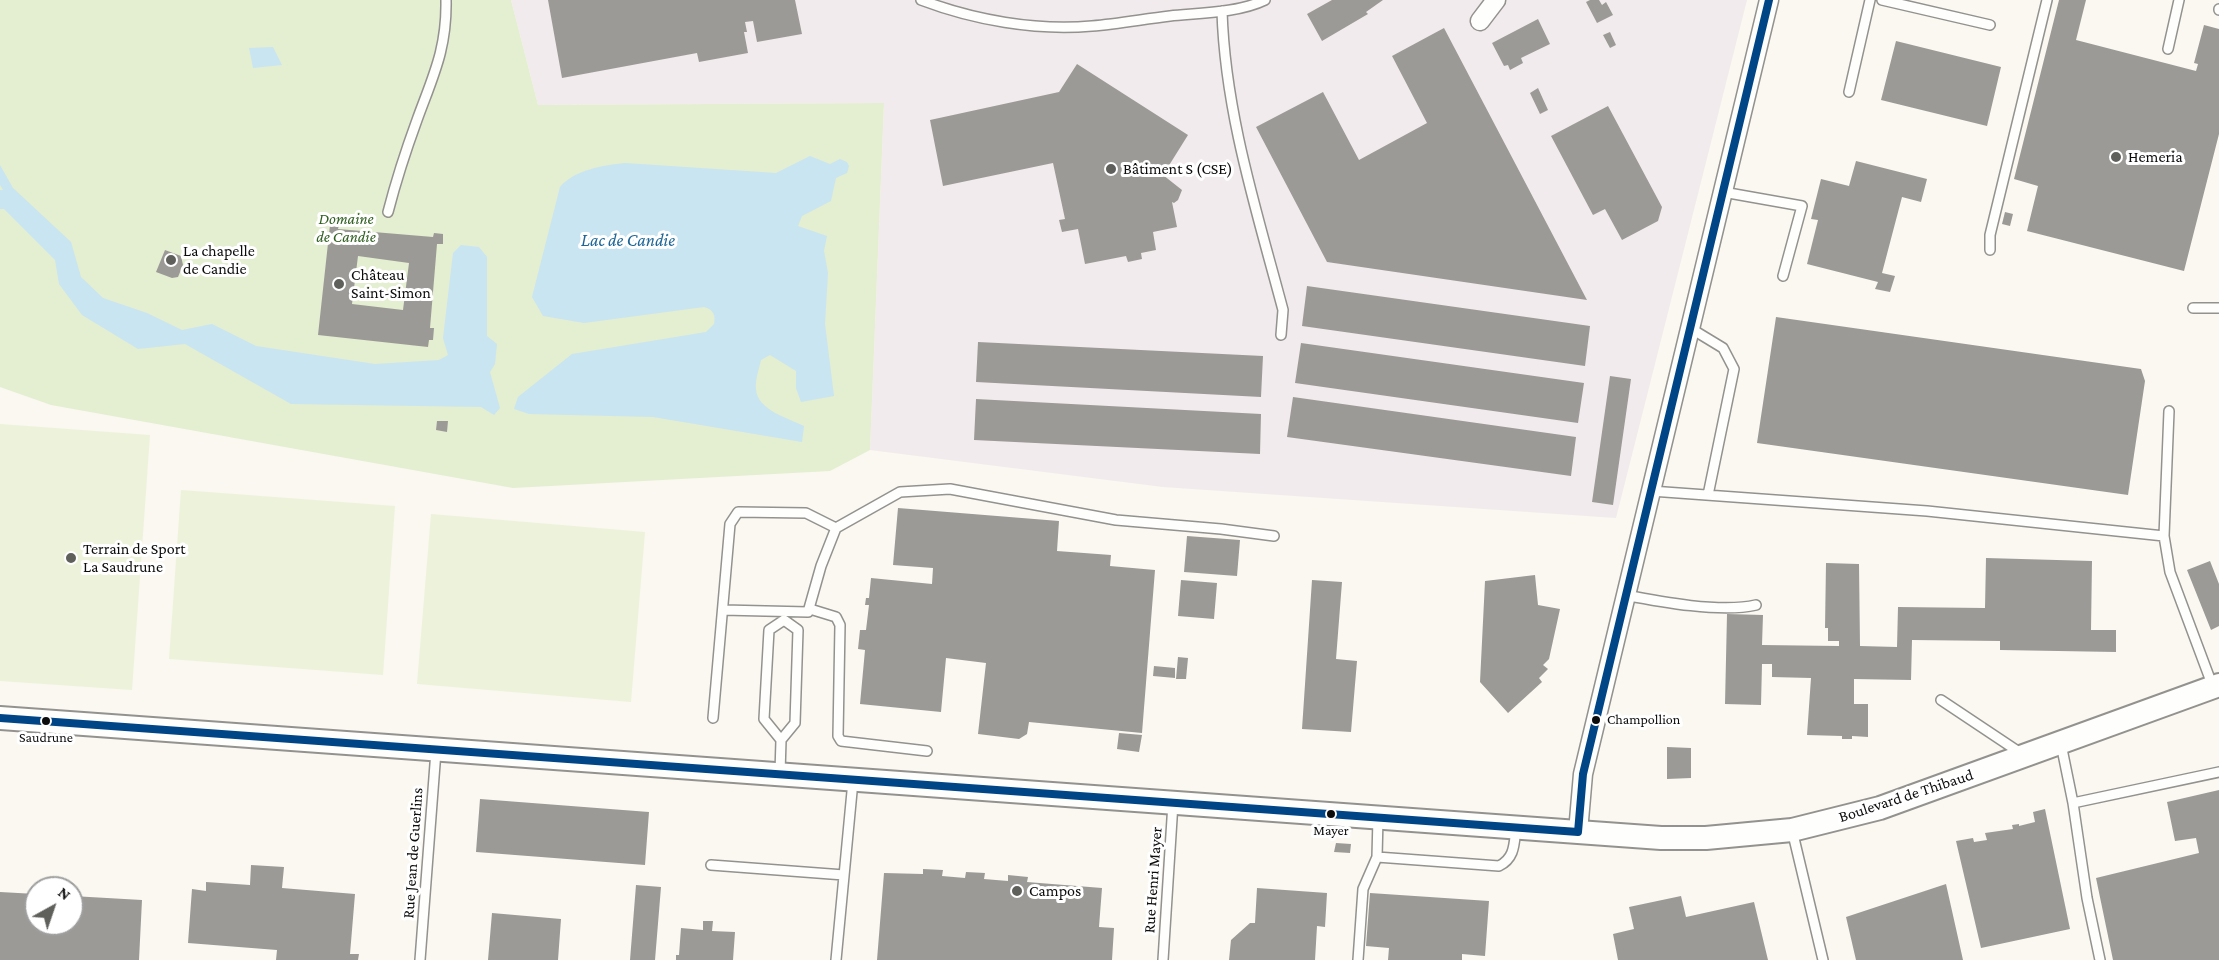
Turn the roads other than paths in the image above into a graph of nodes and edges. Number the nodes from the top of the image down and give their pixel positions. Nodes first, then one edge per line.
1 (446, 0) edge
2 (921, 0) edge
3 (1265, 0) edge
4 (1496, 0) edge
5 (1768, 0) edge
6 (1870, 0) edge
7 (1882, 0) edge
8 (2047, 0) edge
9 (2179, 0) edge
10 (1222, 11) junction
11 (1480, 21) dead end
12 (1990, 26) dead end
13 (2168, 49) dead end
14 (1849, 92) dead end
15 (1723, 192) junction
16 (388, 212) dead end
17 (1990, 250) dead end
18 (1784, 276) dead end
19 (2193, 308) dead end
20 (2219, 308) edge
21 (1690, 328) junction
22 (1281, 335) dead end
23 (2169, 411) dead end
24 (1650, 491) junction
25 (1708, 495) junction
26 (836, 528) junction
27 (1274, 536) dead end
28 (2164, 536) junction
29 (1626, 595) junction
30 (1756, 605) dead end
31 (810, 609) junction
32 (723, 610) junction
33 (784, 616) junction
34 (2216, 686) edge
35 (1941, 700) dead end
36 (0, 718) edge
37 (713, 718) dead end
38 (781, 740) junction
39 (2061, 744) junction
40 (436, 748) junction
41 (927, 751) dead end
42 (2026, 756) junction
43 (2219, 772) edge
44 (780, 773) junction
45 (853, 779) junction
46 (1173, 802) junction
47 (2073, 803) junction
48 (1378, 818) junction
49 (1516, 828) junction
50 (1792, 830) junction
51 (1578, 832) junction
52 (1377, 857) junction
53 (711, 865) dead end
54 (844, 875) junction
55 (420, 960) edge
56 (836, 960) edge
57 (1162, 960) edge
58 (1358, 960) edge
59 (1823, 960) edge
60 (2100, 960) edge

1 - 16 lane
2 - 10 lane
3 - 10 lane
4 - 11 street
5 - 15 street
6 - 14 lane
7 - 12 lane
8 - 17 lane
9 - 13 lane
10 - 22 lane
15 - 18 lane
15 - 21 street
19 - 20 lane
21 - 24 street
21 - 25 lane
23 - 28 lane
24 - 25 lane
24 - 29 street
25 - 28 lane
26 - 27 lane
26 - 31 lane
26 - 32 lane
28 - 34 lane
29 - 30 lane
29 - 51 street
31 - 33 lane
31 - 41 lane
32 - 33 lane
32 - 37 lane
33 - 38 lane
33 - 38 lane
34 - 39 street, Boulevard de Thibaud
35 - 42 lane
36 - 40 street, Boulevard de Thibaud
38 - 44 lane
39 - 42 street, Boulevard de Thibaud
39 - 47 lane
40 - 44 street, Boulevard de Thibaud
40 - 55 lane, Rue Jean de Guerlins
42 - 50 street, Boulevard de Thibaud
43 - 47 lane
44 - 45 street, Boulevard de Thibaud
45 - 46 street, Boulevard de Thibaud
45 - 54 lane
46 - 48 street, Boulevard de Thibaud
46 - 57 lane, Rue Henri Mayer
47 - 60 lane
48 - 49 street, Boulevard de Thibaud
48 - 52 lane
49 - 51 street, Boulevard de Thibaud
49 - 52 lane
50 - 51 street, Boulevard de Thibaud
50 - 59 lane
52 - 58 lane
53 - 54 lane
54 - 56 lane

